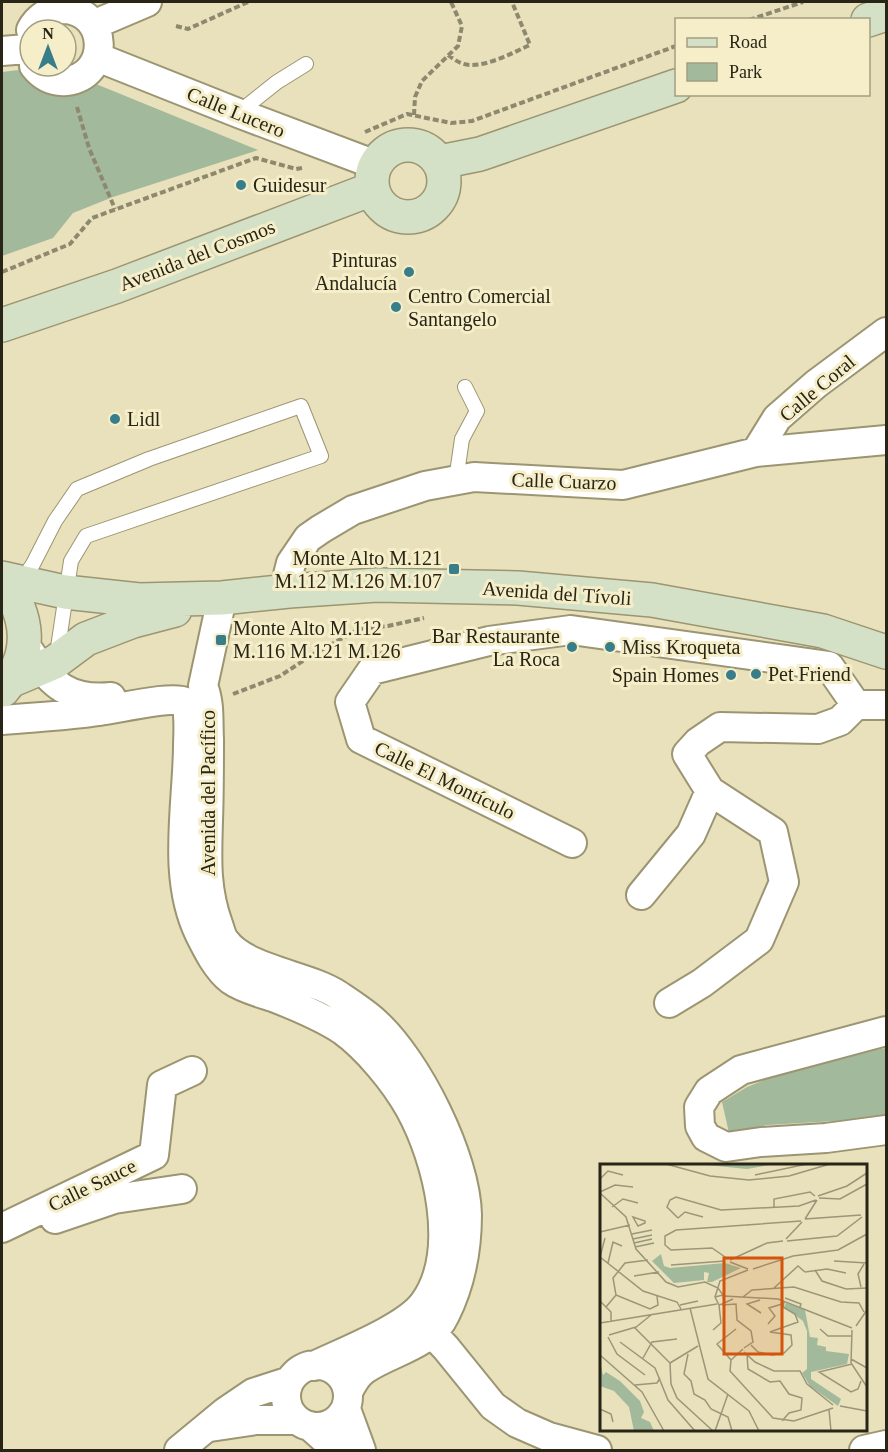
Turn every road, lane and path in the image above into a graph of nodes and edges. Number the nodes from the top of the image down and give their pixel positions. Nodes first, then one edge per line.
1 (147, 2) edge
2 (248, 2) edge
3 (451, 2) edge
4 (512, 2) edge
5 (803, 2) edge
6 (58, 5) edge
7 (886, 14) edge
8 (41, 18) edge
9 (755, 18) edge
10 (870, 19) edge
11 (93, 25) junction
12 (176, 26) dead end
13 (675, 46) edge
14 (448, 55) junction
15 (97, 57) junction
16 (306, 64) dead end
17 (47, 78) edge
18 (69, 81) junction
19 (675, 86) edge
20 (238, 113) junction
21 (414, 115) junction
22 (322, 156) junction
23 (440, 162) junction
24 (374, 177) junction
25 (115, 209) junction
26 (2, 272) edge
27 (8, 325) edge
28 (886, 333) edge
29 (465, 387) dead end
30 (886, 440) edge
31 (756, 452) junction
32 (456, 480) junction
33 (8, 580) edge
34 (289, 591) junction
35 (65, 592) junction
36 (222, 598) junction
37 (886, 652) edge
38 (44, 665) junction
39 (6, 686) edge
40 (203, 686) junction
41 (856, 705) junction
42 (886, 705) edge
43 (2, 720) edge
44 (710, 790) junction
45 (572, 843) dead end
46 (640, 895) dead end
47 (669, 1003) dead end
48 (886, 1031) edge
49 (192, 1071) dead end
50 (886, 1130) edge
51 (182, 1189) dead end
52 (2, 1228) edge
53 (2, 1236) edge
54 (422, 1323) junction
55 (314, 1366) junction
56 (291, 1381) junction
57 (347, 1400) junction
58 (304, 1423) junction
59 (208, 1428) junction
60 (886, 1445) edge
61 (179, 1450) edge
62 (337, 1450) edge
63 (361, 1450) edge
64 (597, 1450) edge
65 (864, 1450) edge

1 - 11 street
2 - 12 path
3 - 14 path
4 - 14 path
5 - 9 path
6 - 8 street
6 - 11 street
7 - 10 main road
11 - 15 street
13 - 21 path
14 - 21 path
15 - 18 street
15 - 20 street, Calle Lucero
16 - 20 lane
17 - 18 street
18 - 25 path
19 - 23 main road
20 - 22 street, Calle Lucero
21 - 22 path
22 - 24 street, Calle Lucero
22 - 25 path
23 - 24 main road
23 - 24 main road
24 - 27 main road, Avenida del Cosmos
25 - 26 path
28 - 31 street, Calle Coral
29 - 32 lane
30 - 31 street, Calle Cuarzo
31 - 32 street, Calle Cuarzo
32 - 34 street, Calle Cuarzo
33 - 35 main road, Avenida del Tívoli
33 - 35 lane
33 - 38 main road
34 - 36 main road, Avenida del Tívoli
34 - 37 main road, Avenida del Tívoli
35 - 36 main road, Avenida del Tívoli
35 - 38 lane
36 - 38 main road, Avenida del Tívoli
36 - 40 street, Avenida del Pacífico
38 - 39 main road
38 - 40 street
40 - 54 street, Avenida del Pacífico
41 - 42 street
41 - 44 street
41 - 45 street, Calle El Montículo
43 - 54 street
44 - 46 street
44 - 47 street
48 - 50 street
49 - 52 street, Calle Sauce
51 - 53 street, Calle Sauce
54 - 55 street
54 - 57 street
54 - 64 street
55 - 56 street
55 - 57 street
56 - 58 street
56 - 59 street
57 - 58 street
57 - 63 street
58 - 59 street
58 - 62 street
59 - 61 street
60 - 65 street

